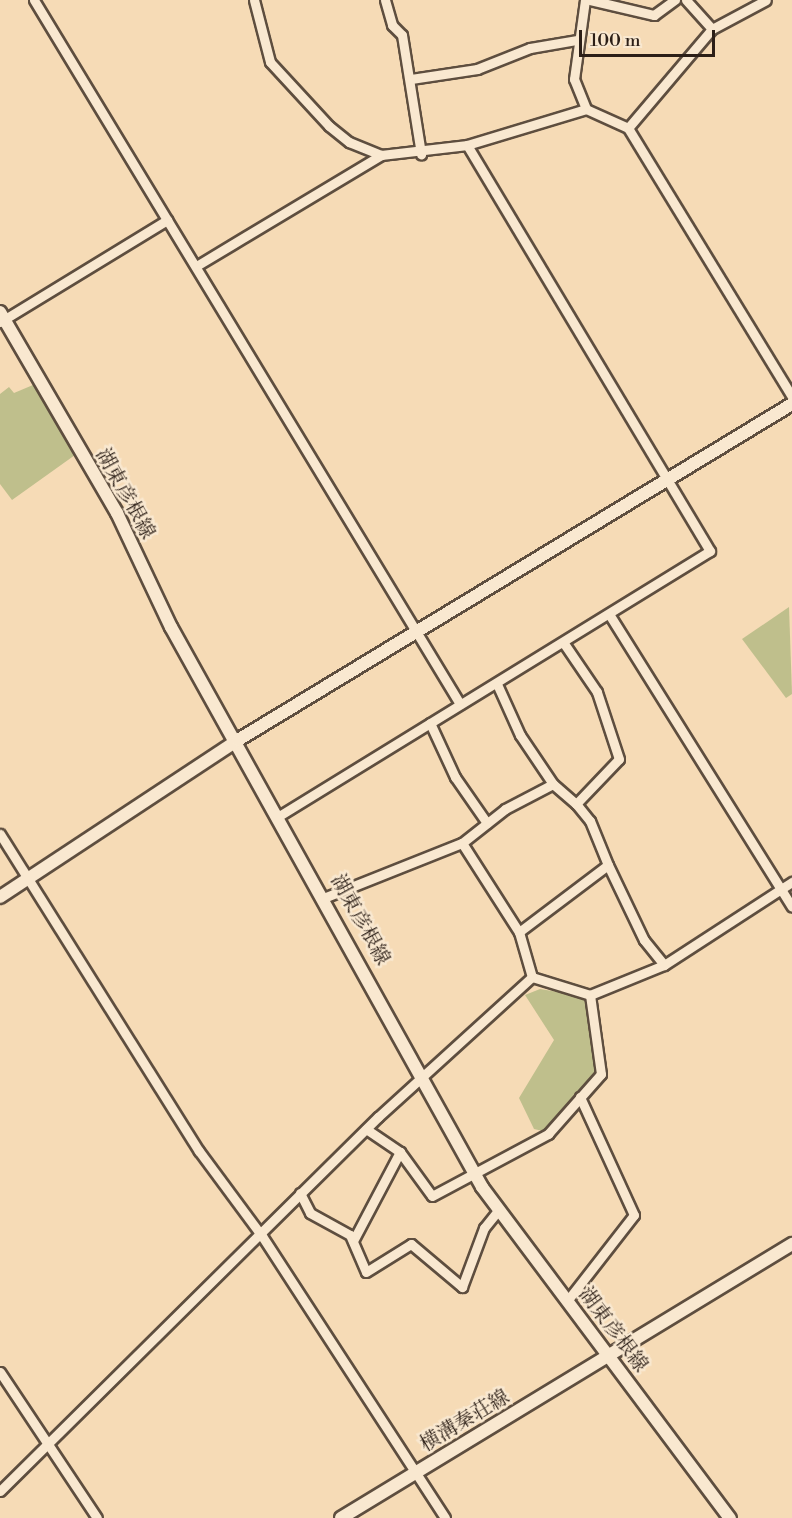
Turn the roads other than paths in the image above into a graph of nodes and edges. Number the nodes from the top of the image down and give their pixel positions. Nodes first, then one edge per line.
1 (34, 0) edge
2 (254, 0) edge
3 (385, 0) edge
4 (585, 0) edge
5 (590, 0) edge
6 (675, 0) edge
7 (686, 0) edge
8 (766, 0) edge
9 (712, 29) junction
10 (578, 40) junction
11 (411, 79) junction
12 (586, 109) junction
13 (628, 128) junction
14 (467, 145) junction
15 (421, 154) junction
16 (381, 155) junction
17 (167, 220) junction
18 (198, 265) junction
19 (1, 317) edge
20 (792, 397) edge
21 (792, 404) edge
22 (667, 480) junction
23 (609, 614) junction
24 (417, 630) junction
25 (563, 642) junction
26 (497, 684) junction
27 (460, 704) junction
28 (430, 723) junction
29 (238, 740) junction
30 (553, 784) junction
31 (576, 804) junction
32 (279, 816) junction
33 (487, 823) junction
34 (0, 834) edge
35 (462, 843) junction
36 (608, 865) junction
37 (28, 878) junction
38 (792, 882) edge
39 (781, 889) junction
40 (0, 897) edge
41 (326, 897) junction
42 (792, 907) edge
43 (519, 932) junction
44 (664, 965) junction
45 (532, 977) junction
46 (590, 995) junction
47 (423, 1076) junction
48 (580, 1097) junction
49 (366, 1129) junction
50 (400, 1152) junction
51 (474, 1172) junction
52 (300, 1193) junction
53 (497, 1212) junction
54 (262, 1236) junction
55 (353, 1240) junction
56 (792, 1244) edge
57 (567, 1301) junction
58 (609, 1357) junction
59 (0, 1372) edge
60 (48, 1445) junction
61 (416, 1474) junction
62 (0, 1491) edge
63 (97, 1518) edge
64 (341, 1518) edge
65 (445, 1518) edge
66 (730, 1518) edge

1 - 17 street
2 - 16 street
3 - 11 street
4 - 10 street
5 - 6 street
7 - 9 street
8 - 9 street
9 - 13 street
10 - 11 street
10 - 12 street
11 - 15 street
12 - 13 street
12 - 14 street
13 - 20 street
14 - 15 street
14 - 22 street
15 - 16 street
16 - 18 street
17 - 18 street
17 - 19 street
18 - 24 street
19 - 29 main road, 湖東彦根線
21 - 22 main road
22 - 23 street
22 - 24 main road
23 - 25 street
23 - 39 street
24 - 27 street
24 - 29 main road
25 - 26 street
25 - 31 street
26 - 27 street
26 - 30 street
27 - 28 street
28 - 32 street
28 - 33 street
29 - 32 main road, 湖東彦根線
29 - 37 main road
30 - 31 street
30 - 33 street
31 - 36 street
32 - 41 main road, 湖東彦根線
33 - 35 street
34 - 37 street
35 - 41 street
35 - 43 street
36 - 43 street
36 - 44 street
37 - 40 main road
37 - 54 street
38 - 39 street
39 - 42 street
39 - 44 street
41 - 47 main road, 湖東彦根線
43 - 45 street
44 - 46 street
45 - 46 street
45 - 47 street
46 - 48 street
47 - 49 street
47 - 51 main road, 湖東彦根線
48 - 51 street
48 - 57 street
49 - 50 street
49 - 52 street
50 - 51 street
50 - 55 street
51 - 53 main road, 湖東彦根線
52 - 54 street
52 - 55 street
53 - 55 street
53 - 57 main road, 湖東彦根線
54 - 60 street
54 - 61 street
56 - 58 main road, 横溝秦荘線
57 - 58 main road, 湖東彦根線
58 - 61 main road, 横溝秦荘線
58 - 66 main road, 湖東彦根線
59 - 60 street
60 - 62 street
60 - 63 street
61 - 64 main road, 横溝秦荘線
61 - 65 street

